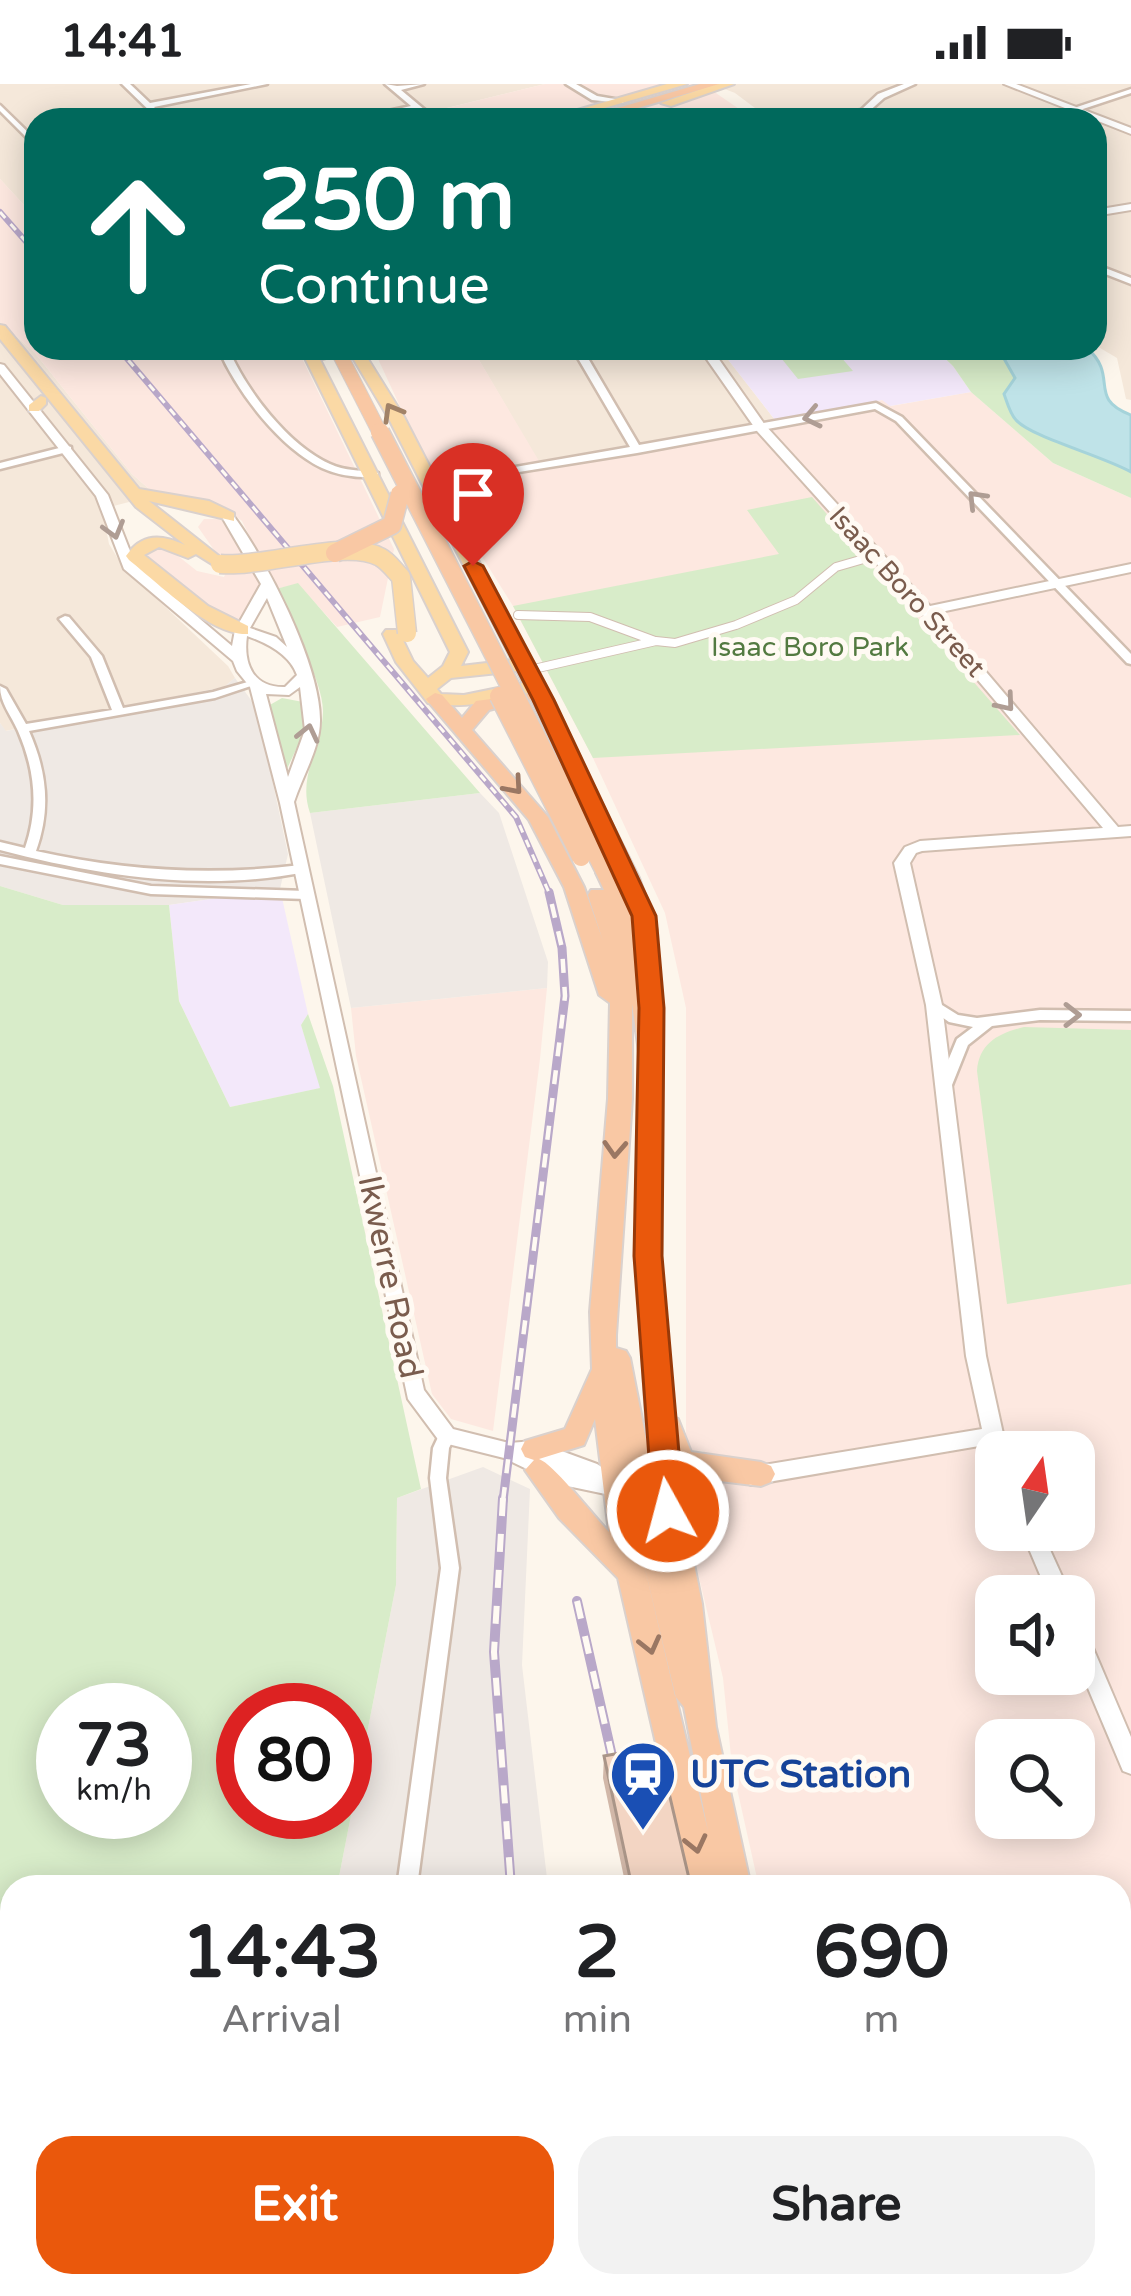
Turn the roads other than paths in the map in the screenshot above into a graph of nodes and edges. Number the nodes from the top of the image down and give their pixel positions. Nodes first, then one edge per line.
1 (126, 84) edge
2 (263, 84) edge
3 (420, 84) edge
4 (570, 84) edge
5 (681, 84) edge
6 (713, 84) edge
7 (728, 84) edge
8 (910, 84) edge
9 (1008, 84) edge
10 (392, 87) edge
11 (697, 88) edge
12 (1131, 91) edge
13 (149, 106) joint
14 (0, 107) edge
15 (417, 107) joint
16 (412, 108) edge
17 (599, 108) edge
18 (606, 108) edge
19 (610, 108) edge
20 (610, 108) edge
21 (646, 108) edge
22 (865, 108) edge
23 (1073, 108) joint
24 (24, 132) edge
25 (0, 329) edge
26 (0, 354) edge
27 (230, 360) edge
28 (315, 360) edge
29 (339, 360) edge
30 (341, 360) edge
31 (342, 360) edge
32 (584, 360) edge
33 (713, 360) edge
34 (0, 367) edge
35 (36, 380) junction
36 (38, 404) junction
37 (761, 428) junction
38 (68, 449) junction
39 (637, 450) junction
40 (0, 466) edge
41 (430, 484) junction
42 (385, 487) junction
43 (131, 490) junction
44 (228, 517) junction
45 (335, 553) junction
46 (874, 556) junction
47 (206, 560) junction
48 (1131, 568) edge
49 (1057, 584) junction
50 (267, 585) junction
51 (927, 611) junction
52 (518, 615) dead end
53 (65, 619) dead end
54 (242, 630) junction
55 (399, 634) junction
56 (656, 641) junction
57 (239, 659) junction
58 (1131, 661) edge
59 (299, 670) junction
60 (444, 675) junction
61 (531, 680) junction
62 (0, 689) edge
63 (256, 691) junction
64 (431, 694) junction
65 (215, 695) junction
66 (118, 711) junction
67 (26, 728) junction
68 (463, 729) junction
69 (287, 803) junction
70 (1122, 832) edge
71 (0, 847) edge
72 (29, 854) junction
73 (0, 860) edge
74 (301, 869) junction
75 (598, 874) junction
76 (306, 895) junction
77 (934, 1005) junction
78 (1131, 1016) edge
79 (995, 1021) junction
80 (620, 1033) junction
81 (651, 1058) junction
82 (945, 1085) junction
83 (602, 1310) junction
84 (605, 1358) junction
85 (657, 1385) junction
86 (991, 1431) edge
87 (447, 1436) junction
88 (975, 1446) edge
89 (527, 1457) junction
90 (761, 1474) junction
91 (707, 1482) junction
92 (664, 1485) junction
93 (615, 1486) junction
94 (673, 1537) junction
95 (631, 1572) junction
96 (1095, 1678) edge
97 (700, 1727) junction
98 (1131, 1762) edge
99 (409, 1875) edge
100 (702, 1875) edge
101 (732, 1875) edge

1 - 13 street
2 - 13 street
3 - 10 street
4 - 17 street
5 - 18 main road
6 - 19 highway
7 - 11 main road
8 - 22 street
9 - 23 street
10 - 15 street
11 - 20 highway
11 - 21 main road
12 - 23 street
14 - 24 street
15 - 16 street
25 - 35 main road
26 - 35 main road
27 - 42 street
28 - 42 main road
29 - 42 highway
30 - 75 highway, bridge
41 -> 31 main road
32 - 39 street
33 - 37 street, Isaac Boro Street
34 - 36 street, Ikwerre Road
35 - 36 main road
35 - 43 main road
36 - 38 street, Ikwerre Road
36 - 47 main road
37 - 39 street
37 - 46 street, Isaac Boro Street
49 -> 37 street
38 - 40 street
38 -> 57 street, Ikwerre Road
39 - 41 street
41 - 42 main road
41 - 61 main road
42 - 45 highway, bridge
42 - 60 main road
42 - 75 highway, bridge
43 - 44 main road
43 - 47 main road
44 - 47 main road
44 - 50 street
45 - 47 main road, bridge
45 - 55 main road, bridge
46 - 51 street, Isaac Boro Street
46 - 56 street
47 - 54 main road
47 - 55 main road, bridge
48 - 49 street
49 - 51 street
49 - 58 street
50 - 54 street
50 - 59 street
51 -> 70 street, Isaac Boro Street
52 - 56 street
53 - 66 street
54 - 57 street
54 - 59 street
55 - 60 main road
55 - 64 main road
56 - 61 street
57 - 63 street, Ikwerre Road
59 - 63 street
69 -> 59 street
60 - 61 main road
60 - 64 main road
61 - 64 main road
61 - 68 highway
61 - 81 highway
62 - 67 street
63 - 65 street
63 - 65 street
63 - 69 street, Ikwerre Road
64 - 68 highway
65 - 66 street
66 - 67 street
67 - 72 street
68 -> 80 highway
69 - 74 street, Ikwerre Road
70 - 77 street
71 - 72 street
72 - 74 street
73 - 76 street
74 - 76 street, Ikwerre Road
75 - 80 highway
75 - 81 highway
76 - 87 street, Ikwerre Road
77 - 79 street
77 - 82 street
79 -> 78 street
79 - 82 street
80 -> 83 highway
81 - 85 highway
82 - 86 street
83 - 84 highway
83 - 92 highway
84 - 89 highway
84 - 93 highway
85 - 90 highway
85 - 92 highway
87 - 89 street
87 - 99 street
88 - 90 street
89 - 93 street
89 - 95 highway
90 - 91 street
91 - 92 street
91 - 94 highway
92 - 93 street
92 - 94 highway
93 - 95 highway
93 - 97 highway
94 - 97 highway
95 -> 100 highway
96 - 98 street
97 - 101 highway

